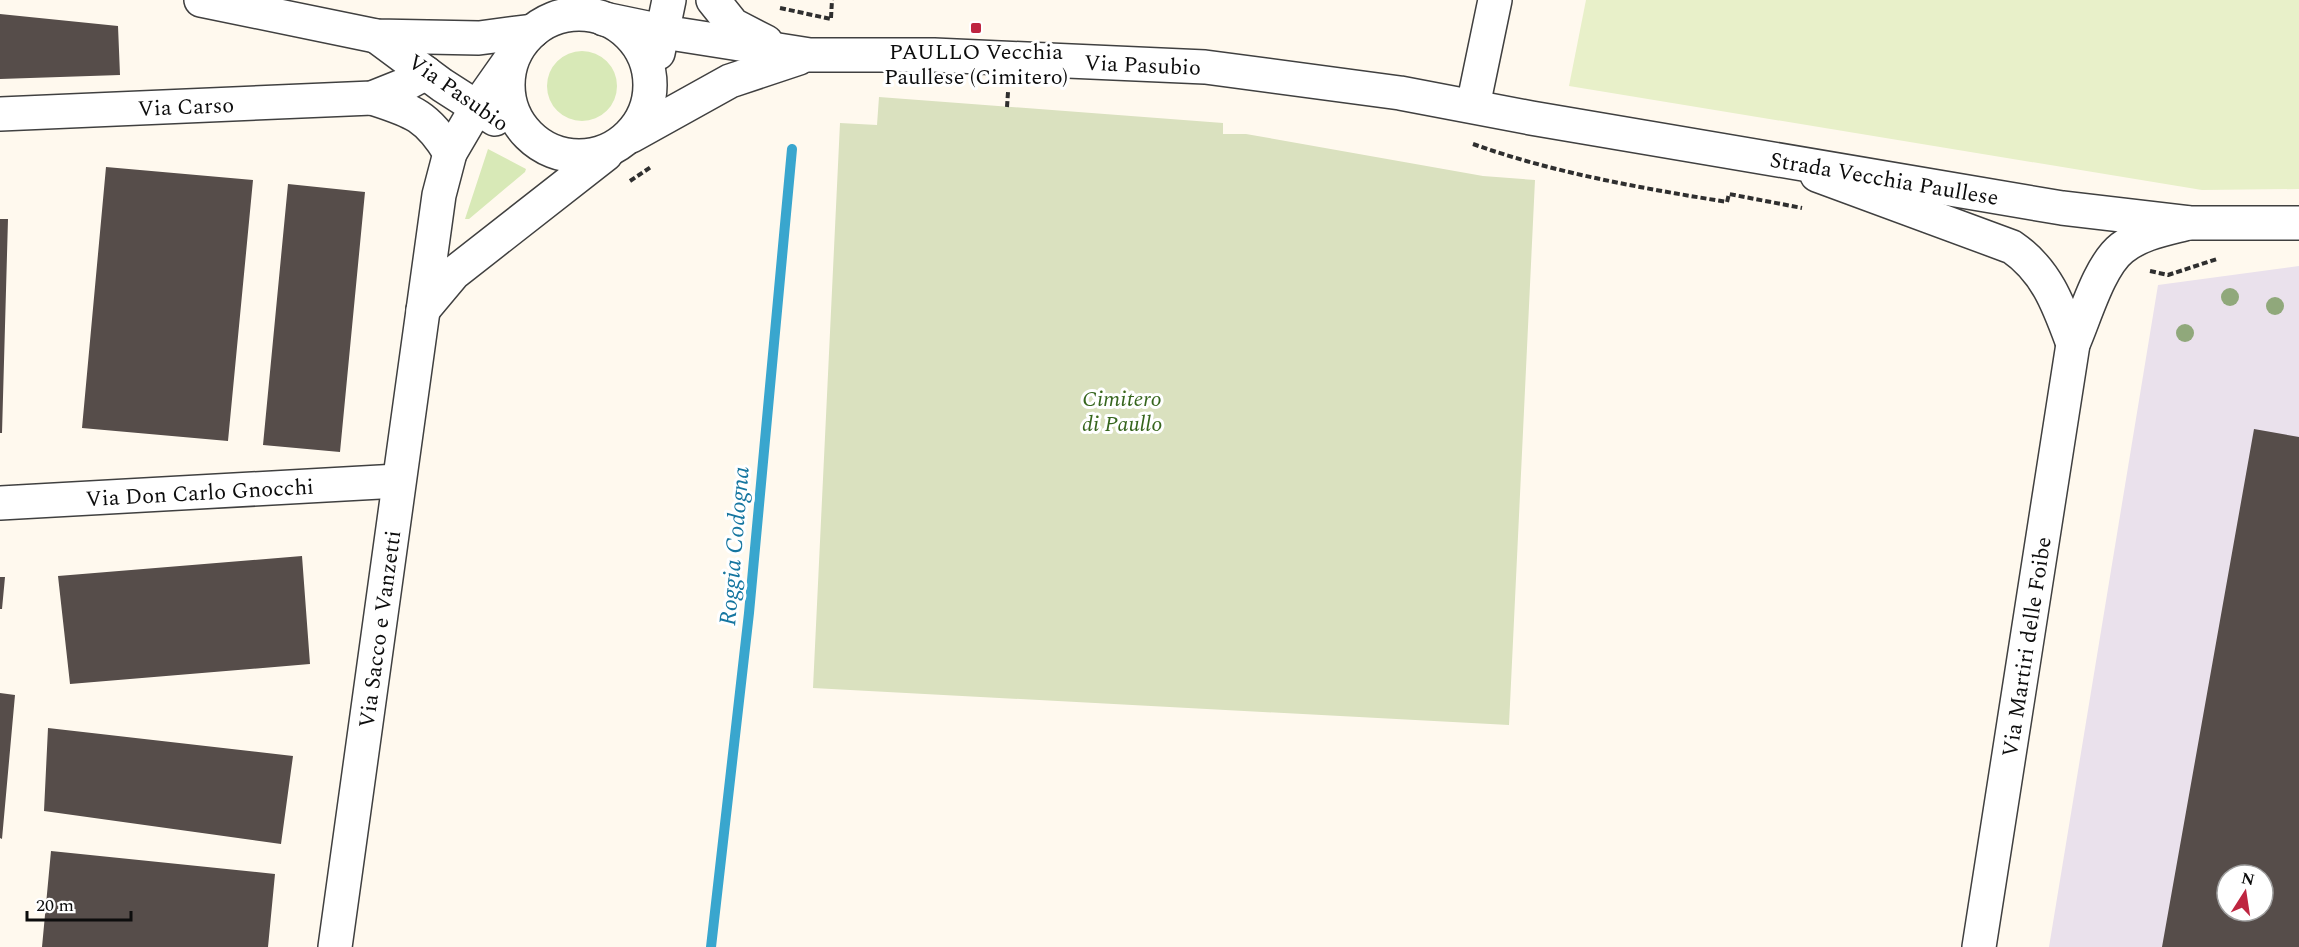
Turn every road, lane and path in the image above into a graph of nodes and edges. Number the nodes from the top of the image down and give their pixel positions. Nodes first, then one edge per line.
1 (201, 0) edge
2 (669, 0) edge
3 (713, 0) edge
4 (832, 0) edge
5 (1495, 0) edge
6 (594, 11) edge
7 (831, 18) dead end
8 (662, 31) junction
9 (376, 36) junction
10 (524, 42) junction
11 (795, 53) junction
12 (426, 73) junction
13 (651, 90) junction
14 (996, 90) dead end
15 (1020, 91) dead end
16 (372, 98) junction
17 (1473, 106) junction
18 (477, 107) junction
19 (0, 114) edge
20 (621, 143) junction
21 (1470, 143) dead end
22 (543, 147) junction
23 (450, 153) junction
24 (1772, 159) junction
25 (653, 165) dead end
26 (624, 185) dead end
27 (1809, 210) dead end
28 (2190, 223) junction
29 (2299, 223) edge
30 (2218, 258) dead end
31 (2111, 260) junction
32 (423, 310) junction
33 (2073, 344) junction
34 (398, 481) junction
35 (0, 503) edge
36 (335, 947) edge
37 (1979, 947) edge

1 - 9 street, Via Pasubio
2 - 8 street
3 - 11 street, Via Pasubio
4 - 7 path
5 - 17 street
6 - 8 street, Via Pasubio
6 - 10 street
6 - 13 street
8 - 11 street, Via Pasubio
8 - 13 street
9 - 10 street, Via Pasubio
9 - 12 street, Via Pasubio
10 - 18 street, Via Sacco e Vanzetti
10 - 22 street
11 - 17 street, Via Pasubio
11 - 20 street, Via Pasubio
12 - 16 street, Via Carso
12 - 18 street, Via Pasubio
13 - 20 street
14 - 15 path
16 - 19 street, Via Carso
16 - 23 street, Via Carso
17 - 24 street, Strada Vecchia Paullese
18 - 22 street, Via Pasubio
18 - 23 street, Via Sacco e Vanzetti
20 - 22 street
20 - 32 street
21 - 27 path
23 - 32 street, Via Sacco e Vanzetti
24 - 28 street, Strada Vecchia Paullese
24 - 33 street
25 - 26 path
28 - 29 street, Strada Vecchia Paullese
28 - 31 street
30 - 31 path
31 - 33 street, Via Martiri delle Foibe
32 - 34 street, Via Sacco e Vanzetti
33 - 37 street, Via Martiri delle Foibe
34 - 35 street, Via Don Carlo Gnocchi
34 - 36 street, Via Sacco e Vanzetti

